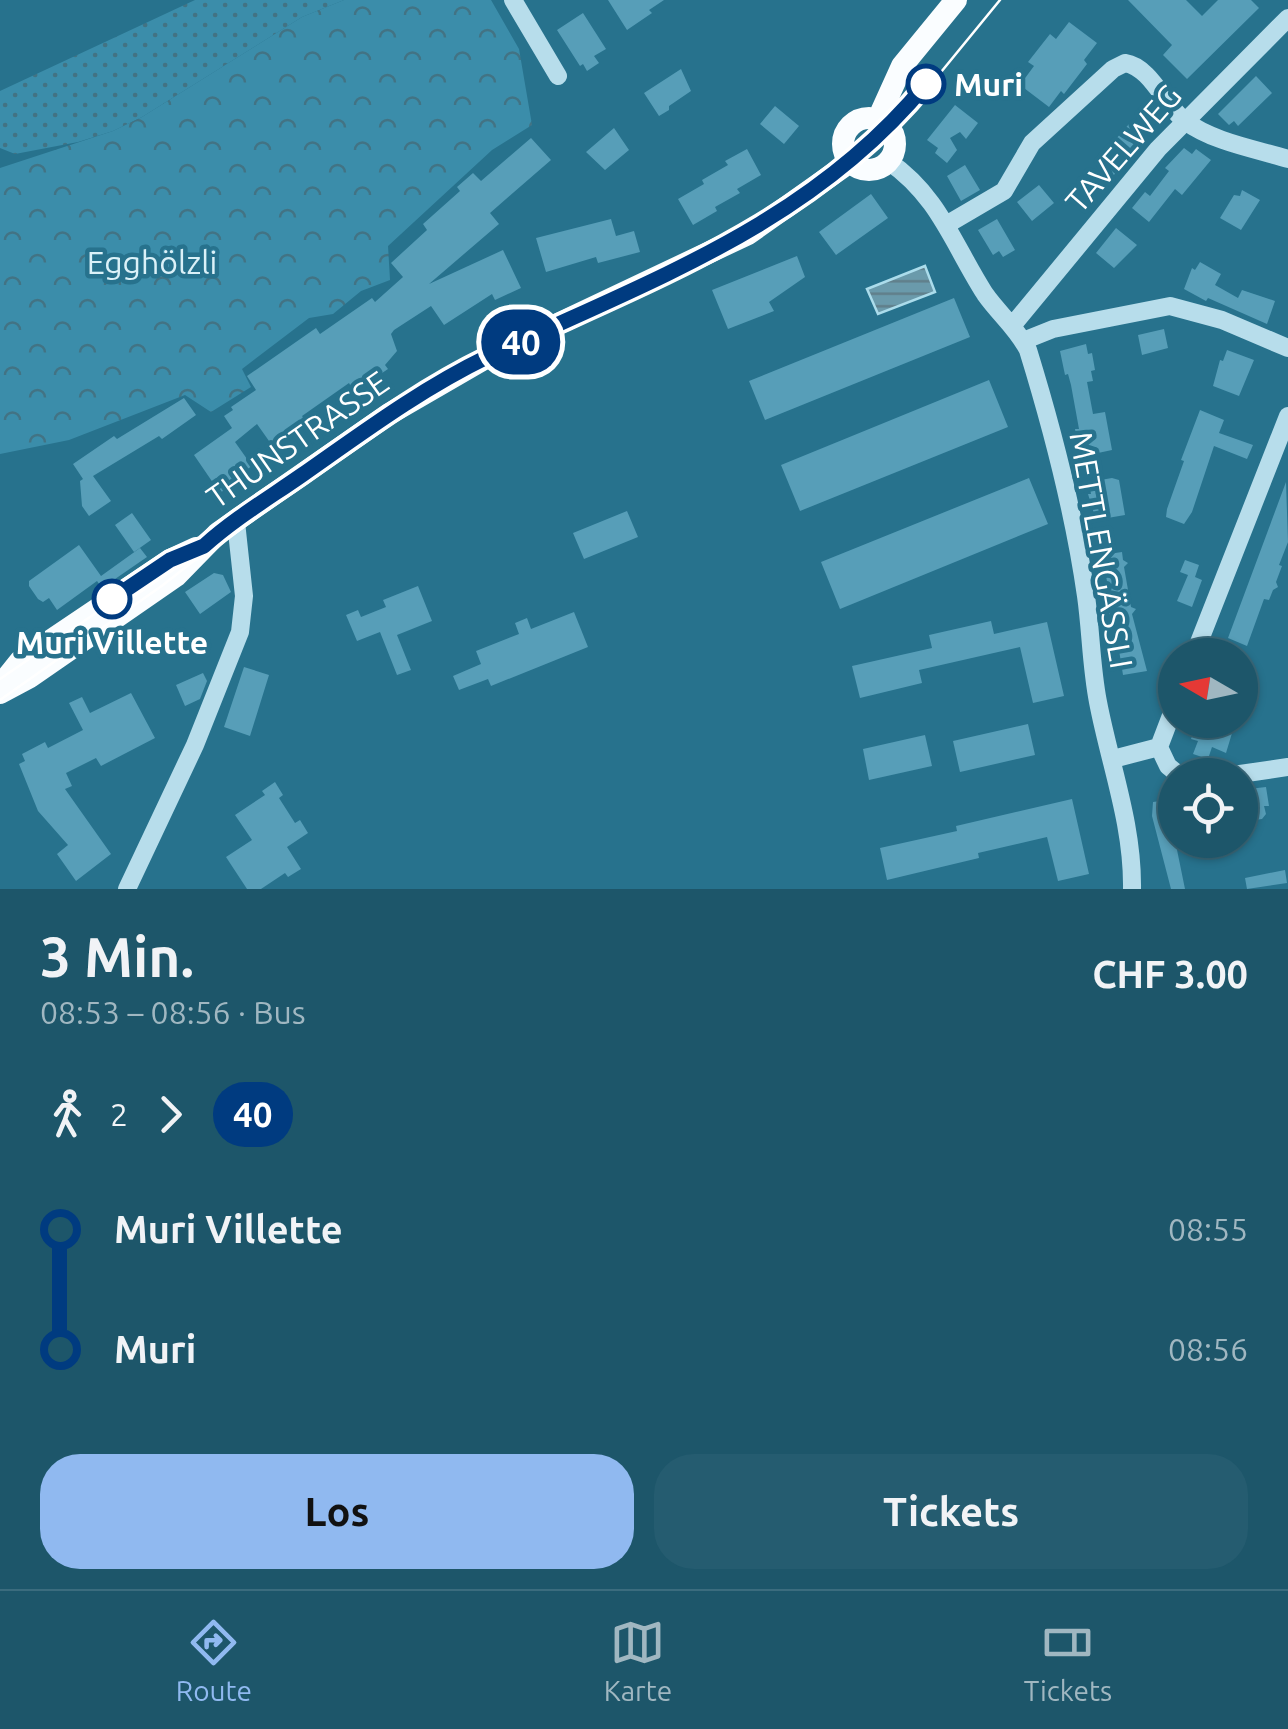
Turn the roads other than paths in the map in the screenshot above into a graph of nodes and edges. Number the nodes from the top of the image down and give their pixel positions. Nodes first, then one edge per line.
1 (513, 0) edge
2 (956, 0) edge
3 (1288, 18) edge
4 (558, 76) dead end
5 (878, 119) junction
6 (1184, 120) junction
7 (1288, 159) edge
8 (888, 161) junction
9 (850, 162) junction
10 (946, 225) junction
11 (1018, 333) junction
12 (1288, 348) edge
13 (1288, 416) edge
14 (236, 522) junction
15 (1201, 638) edge
16 (0, 690) edge
17 (1163, 738) edge
18 (1159, 748) junction
19 (1164, 758) edge
20 (1113, 759) junction
21 (1288, 767) edge
22 (1258, 771) edge
23 (127, 889) edge
24 (1132, 889) edge

1 - 4 street
2 - 5 main road
3 - 6 street, TAVELWEG
5 - 8 main road
5 - 9 main road
6 - 7 street
6 - 10 street
6 - 11 street, TAVELWEG
8 - 9 main road
8 - 10 street, METTLENGÄSSLI
9 - 14 main road, THUNSTRASSE
10 - 11 street, METTLENGÄSSLI
11 - 12 street
11 - 20 street, METTLENGÄSSLI
13 - 15 street
14 - 16 main road, THUNSTRASSE
14 - 23 street
17 - 18 street
18 - 19 street
18 - 20 street
20 - 24 street, METTLENGÄSSLI
21 - 22 street

